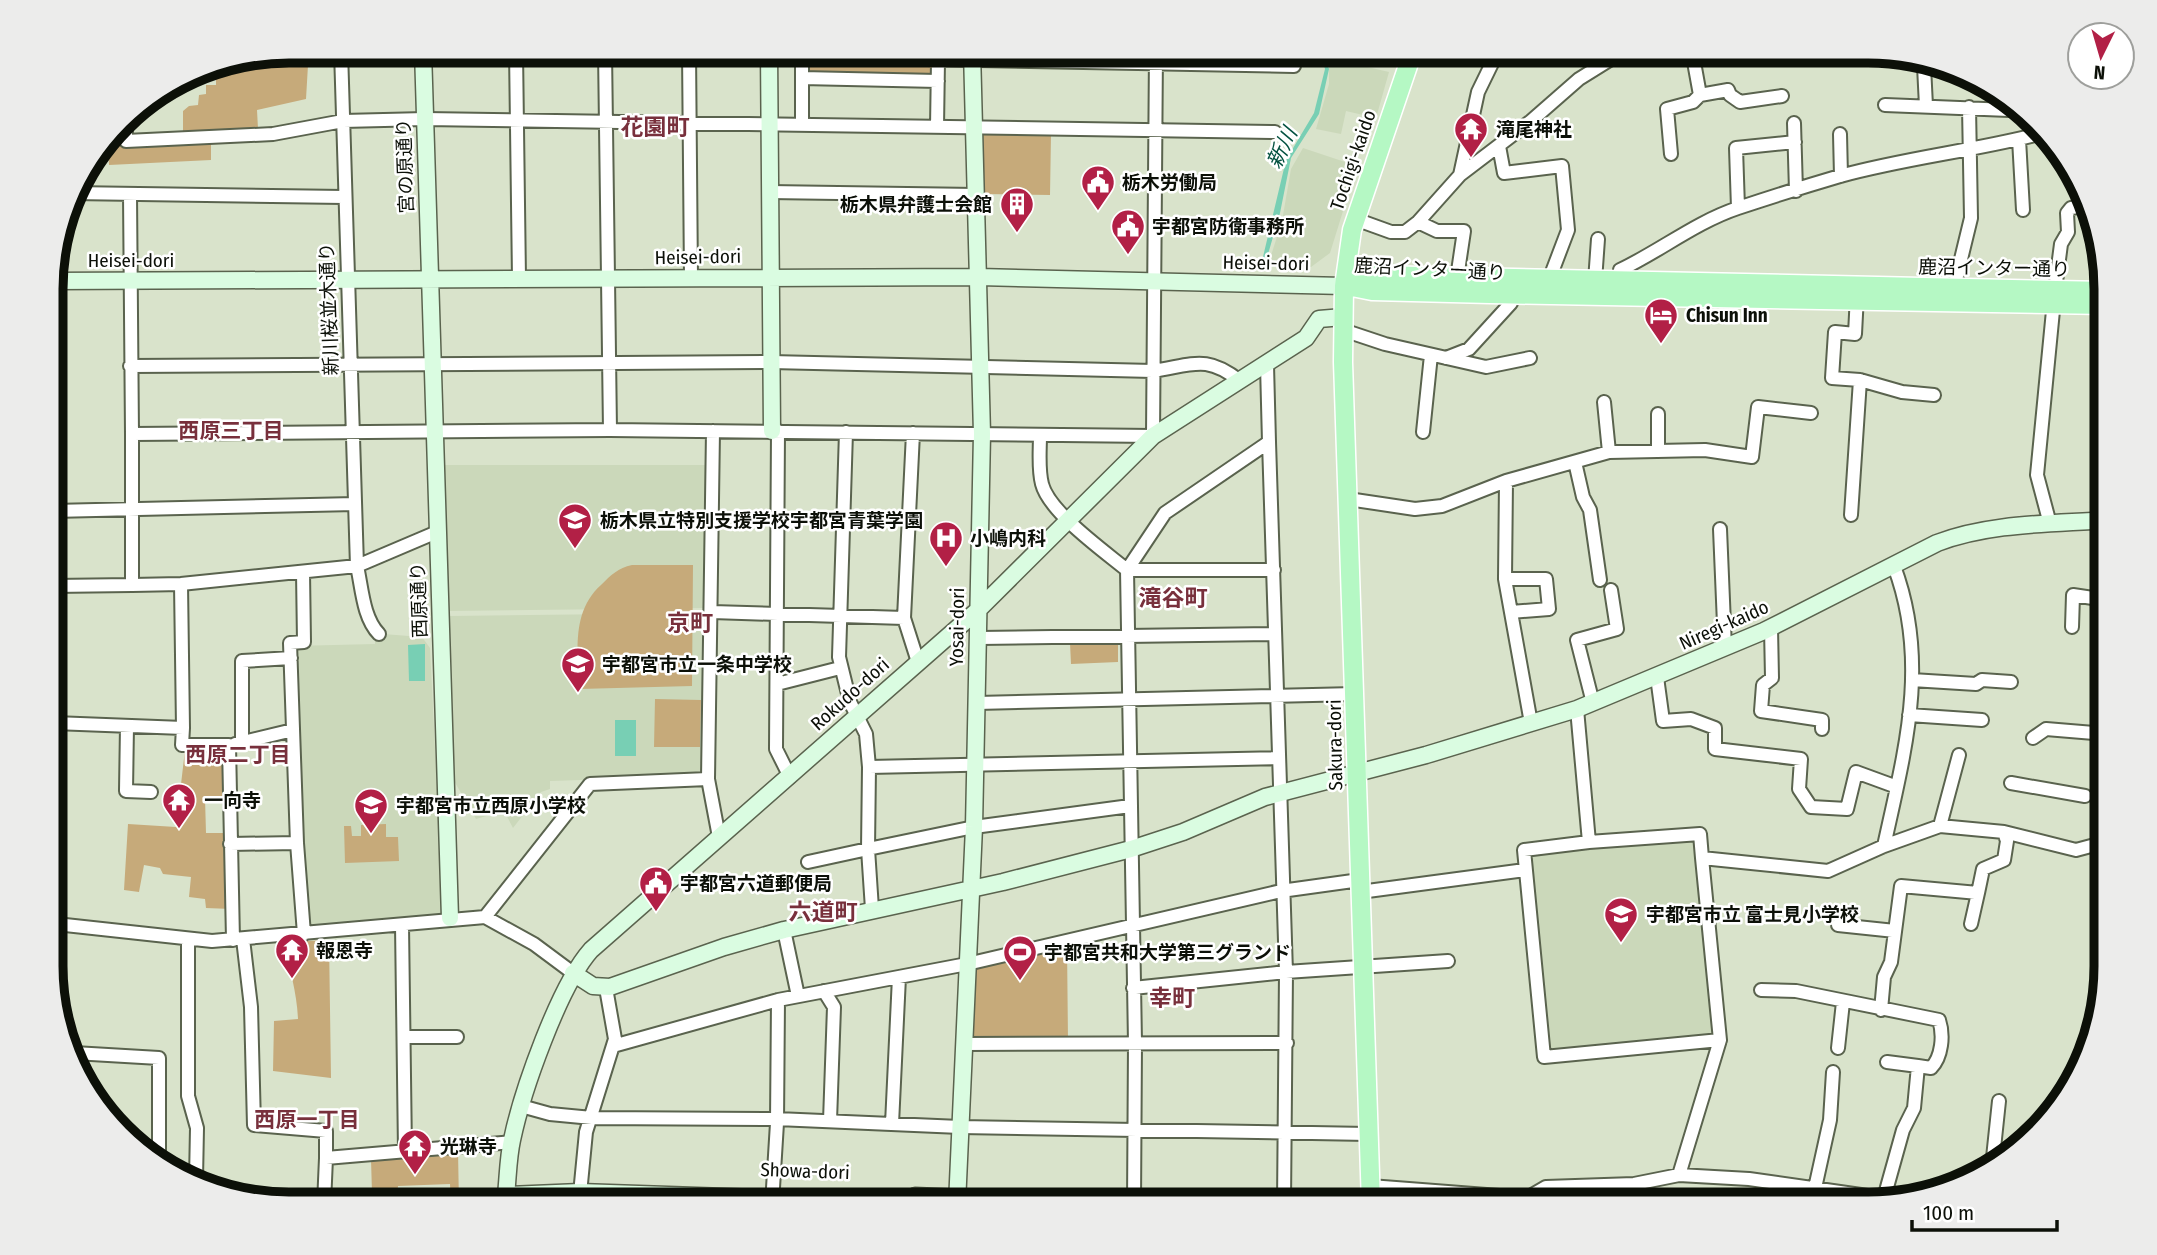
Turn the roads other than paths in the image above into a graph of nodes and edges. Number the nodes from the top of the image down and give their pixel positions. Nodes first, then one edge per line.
1 (341, 63) edge
2 (423, 63) edge
3 (516, 63) edge
4 (605, 63) edge
5 (690, 63) edge
6 (769, 63) edge
7 (802, 63) edge
8 (938, 63) edge
9 (972, 63) edge
10 (1156, 63) edge
11 (1260, 63) edge
12 (1409, 63) edge
13 (1492, 63) edge
14 (1605, 63) edge
15 (1694, 63) edge
16 (1294, 65) dead end
17 (1924, 70) edge
18 (802, 78) junction
19 (938, 81) junction
20 (1700, 95) junction
21 (1782, 96) dead end
22 (1885, 105) dead end
23 (1926, 106) junction
24 (1969, 107) junction
25 (2006, 110) edge
26 (425, 119) junction
27 (343, 121) junction
28 (517, 122) junction
29 (606, 122) junction
30 (691, 123) junction
31 (1794, 123) dead end
32 (769, 124) junction
33 (802, 124) junction
34 (937, 127) junction
35 (974, 128) junction
36 (1154, 130) junction
37 (1275, 132) dead end
38 (126, 133) edge
39 (1840, 134) dead end
40 (2034, 135) edge
41 (2019, 139) junction
42 (1795, 142) junction
43 (1499, 146) junction
44 (1968, 152) junction
45 (1671, 155) dead end
46 (1460, 175) junction
47 (1841, 176) junction
48 (1796, 191) junction
49 (769, 192) junction
50 (84, 193) edge
51 (130, 194) junction
52 (976, 195) junction
53 (344, 197) junction
54 (2079, 207) edge
55 (1738, 208) junction
56 (2023, 210) dead end
57 (1355, 219) junction
58 (1418, 222) junction
59 (1598, 239) dead end
60 (771, 277) junction
61 (979, 277) junction
62 (691, 278) junction
63 (1457, 278) junction
64 (519, 279) junction
65 (608, 279) junction
66 (429, 280) junction
67 (1549, 280) junction
68 (64, 281) edge
69 (347, 281) junction
70 (1153, 281) junction
71 (1595, 281) junction
72 (1619, 281) junction
73 (129, 282) junction
74 (1344, 286) junction
75 (1954, 288) junction
76 (2094, 292) edge
77 (1857, 294) junction
78 (2054, 297) junction
79 (1511, 303) dead end
80 (2094, 303) edge
81 (1343, 324) junction
82 (1431, 355) junction
83 (1446, 358) junction
84 (1530, 358) dead end
85 (610, 362) junction
86 (771, 362) junction
87 (350, 365) junction
88 (432, 365) junction
89 (1267, 365) junction
90 (130, 366) junction
91 (981, 367) junction
92 (1153, 371) junction
93 (1244, 379) junction
94 (1860, 380) junction
95 (1934, 395) dead end
96 (1604, 402) dead end
97 (1811, 413) dead end
98 (1658, 414) dead end
99 (610, 430) junction
100 (713, 431) junction
101 (775, 431) junction
102 (434, 432) junction
103 (846, 432) junction
104 (1423, 432) dead end
105 (913, 433) junction
106 (131, 434) junction
107 (353, 434) junction
108 (982, 434) junction
109 (1040, 435) junction
110 (1153, 436) junction
111 (1269, 442) junction
112 (1658, 451) junction
113 (1609, 452) junction
114 (1574, 462) junction
115 (1506, 481) junction
116 (1348, 499) junction
117 (355, 504) junction
118 (132, 509) junction
119 (63, 511) edge
120 (1851, 515) dead end
121 (1070, 520) junction
122 (2094, 521) edge
123 (2050, 524) junction
124 (1720, 529) dead end
125 (437, 532) junction
126 (357, 566) junction
127 (1894, 566) junction
128 (1126, 570) junction
129 (1274, 570) junction
130 (303, 572) junction
131 (1505, 579) junction
132 (1600, 580) dead end
133 (181, 583) junction
134 (132, 585) junction
135 (63, 586) edge
136 (1611, 590) dead end
137 (2094, 598) edge
138 (978, 610) junction
139 (712, 612) junction
140 (1511, 612) junction
141 (777, 615) junction
142 (839, 617) junction
143 (904, 618) junction
144 (2072, 627) dead end
145 (1771, 628) junction
146 (1274, 634) junction
147 (379, 635) dead end
148 (1126, 637) junction
149 (979, 638) junction
150 (1725, 648) junction
151 (291, 658) junction
152 (918, 662) junction
153 (841, 668) junction
154 (1657, 677) junction
155 (1912, 680) junction
156 (2011, 682) dead end
157 (777, 684) junction
158 (1355, 694) junction
159 (1277, 696) junction
160 (1127, 699) junction
161 (977, 703) junction
162 (1585, 706) junction
163 (857, 715) junction
164 (1909, 715) junction
165 (1982, 720) dead end
166 (63, 723) edge
167 (1531, 723) junction
168 (127, 726) junction
169 (183, 728) junction
170 (1822, 729) dead end
171 (293, 730) junction
172 (2094, 733) dead end
173 (2033, 738) dead end
174 (242, 744) junction
175 (229, 745) junction
176 (1959, 755) dead end
177 (1278, 758) junction
178 (1129, 763) junction
179 (975, 765) junction
180 (869, 767) junction
181 (1356, 775) junction
182 (790, 777) junction
183 (708, 779) junction
184 (2011, 783) dead end
185 (1896, 787) junction
186 (151, 792) dead end
187 (1279, 794) junction
188 (2084, 796) dead end
189 (1130, 806) junction
190 (1940, 826) junction
191 (974, 827) junction
192 (2004, 832) junction
193 (719, 837) junction
194 (1588, 842) junction
195 (297, 843) junction
196 (230, 844) junction
197 (1884, 845) junction
198 (2094, 845) edge
199 (868, 849) junction
200 (1130, 849) junction
201 (1702, 858) junction
202 (808, 862) dead end
203 (1525, 870) junction
204 (1360, 886) junction
205 (971, 889) junction
206 (1281, 891) junction
207 (1978, 892) junction
208 (873, 909) junction
209 (485, 917) junction
210 (450, 918) junction
211 (1971, 924) dead end
212 (63, 925) edge
213 (402, 925) junction
214 (1132, 925) junction
215 (1838, 925) dead end
216 (784, 930) junction
217 (1895, 931) junction
218 (304, 934) junction
219 (188, 940) junction
220 (238, 940) junction
221 (1448, 961) dead end
222 (967, 964) junction
223 (1363, 967) junction
224 (1286, 972) junction
225 (573, 973) junction
226 (899, 977) junction
227 (606, 988) junction
228 (1133, 988) junction
229 (1761, 990) dead end
230 (824, 991) junction
231 (798, 996) junction
232 (778, 1000) junction
233 (1843, 1002) junction
234 (1881, 1010) junction
235 (404, 1037) junction
236 (457, 1037) dead end
237 (1720, 1040) junction
238 (1135, 1043) junction
239 (1287, 1043) junction
240 (964, 1044) junction
241 (613, 1046) junction
242 (1838, 1048) dead end
243 (81, 1053) edge
244 (1888, 1062) dead end
245 (1918, 1066) junction
246 (1833, 1072) dead end
247 (1999, 1101) dead end
248 (521, 1106) junction
249 (592, 1118) junction
250 (777, 1119) junction
251 (830, 1121) junction
252 (892, 1124) junction
253 (960, 1127) junction
254 (1133, 1129) junction
255 (1284, 1133) junction
256 (1368, 1133) junction
257 (512, 1142) junction
258 (159, 1150) edge
259 (405, 1151) junction
260 (1993, 1154) edge
261 (326, 1158) junction
262 (196, 1172) edge
263 (1679, 1175) junction
264 (1815, 1188) junction
265 (1892, 1191) edge
266 (324, 1192) edge
267 (506, 1192) edge
268 (580, 1192) edge
269 (773, 1192) edge
270 (957, 1192) edge
271 (1134, 1192) edge
272 (1284, 1192) edge
273 (1370, 1192) edge
274 (1538, 1192) edge
275 (1842, 1192) edge

1 - 27 street, 新川桜並木通り
2 - 26 street, 宮の原通り
3 - 28 street
4 - 29 street
5 - 30 street
6 - 32 street
7 - 18 street
8 - 19 street
9 - 35 street, Yosai-dori
10 - 36 street
11 - 16 street
12 - 57 main road, Tochigi-kaido
13 - 46 street
14 - 43 street
15 - 20 street
17 - 23 street
18 - 19 street
18 - 33 street
19 - 34 street
20 - 21 street
20 - 45 street
22 - 23 street
23 - 24 street
24 - 25 street
24 - 44 street
26 - 27 street
26 - 28 street
26 - 66 street, 宮の原通り
27 - 38 street
27 - 53 street, 新川桜並木通り
28 - 29 street
28 - 64 street
29 - 30 street
29 - 65 street
30 - 32 street
30 - 62 street
31 - 42 street
32 - 33 street
32 - 49 street
33 - 34 street
34 - 35 street
35 - 36 street
35 - 52 street, Yosai-dori
36 - 37 street
36 - 70 street
39 - 47 street
40 - 41 street
41 - 44 street
41 - 56 street
42 - 48 street
42 - 55 street
43 - 46 street
43 - 67 street
44 - 47 street
44 - 75 street
46 - 58 street
47 - 48 street
48 - 55 street
49 - 52 street
49 - 60 street
50 - 51 street
51 - 53 street
51 - 73 street
52 - 61 street, Yosai-dori
53 - 69 street, 新川桜並木通り
54 - 78 street
55 - 72 street
57 - 58 street
57 - 74 main road, Tochigi-kaido
58 - 63 street
59 - 71 street
60 - 61 street, Heisei-dori
60 - 62 street, Heisei-dori
60 - 86 street
61 - 70 street, Heisei-dori
61 - 91 street, Yosai-dori
62 - 65 street, Heisei-dori
63 - 67 main road, 鹿沼インター通り
63 - 74 main road, 鹿沼インター通り
64 - 65 street, Heisei-dori
64 - 66 street, Heisei-dori
65 - 85 street
66 - 69 street, Heisei-dori
66 - 88 street, 西原通り
67 - 71 main road, 鹿沼インター通り
68 - 73 street, Heisei-dori
69 - 73 street, Heisei-dori
69 - 87 street, 新川桜並木通り
70 - 74 street, Heisei-dori
70 - 92 street
71 - 72 main road, 鹿沼インター通り
72 - 77 main road, 鹿沼インター通り
73 - 90 street
74 - 77 main road, 鹿沼インター通り
74 - 81 main road, Sakura-dori
75 - 77 main road, 鹿沼インター通り
75 - 78 main road, 鹿沼インター通り
76 - 78 main road, 鹿沼インター通り
77 - 78 main road, 鹿沼インター通り
77 - 94 street
78 - 80 main road, 鹿沼インター通り
78 - 123 street
79 - 83 street
81 - 82 street
81 - 89 street, Rokudo-dori
81 - 116 main road, Sakura-dori
82 - 83 street
82 - 104 street
83 - 84 street
85 - 86 street
85 - 88 street
85 - 99 street
86 - 91 street
86 - 101 street
87 - 88 street
87 - 90 street
87 - 107 street, 新川桜並木通り
88 - 102 street, 西原通り
89 - 93 street, Rokudo-dori
89 - 111 street
90 - 106 street
91 - 92 street
91 - 108 street, Yosai-dori
92 - 93 street
92 - 110 street
93 - 110 street, Rokudo-dori
94 - 95 street
94 - 120 street
96 - 113 street
97 - 112 street
98 - 112 street
99 - 100 street
99 - 102 street
100 - 101 street
100 - 139 street
101 - 103 street
101 - 141 street
102 - 107 street
102 - 125 street, 西原通り
103 - 105 street
103 - 142 street
105 - 108 street
105 - 143 street
106 - 107 street
106 - 118 street
107 - 117 street, 新川桜並木通り
108 - 109 street
108 - 138 street, Yosai-dori
109 - 110 street
109 - 121 street
110 - 121 street, Rokudo-dori
111 - 128 street
111 - 129 street
112 - 113 street
113 - 114 street
114 - 115 street
114 - 132 street
115 - 116 street
115 - 131 street
116 - 158 main road, Sakura-dori
117 - 118 street
117 - 126 street, 新川桜並木通り
118 - 119 street
118 - 134 street
121 - 128 street
121 - 138 street, Rokudo-dori
122 - 123 street, Niregi-kaido
123 - 127 street, Niregi-kaido
124 - 150 street
125 - 126 street
125 - 210 street, 西原通り
126 - 130 street
126 - 147 street, 新川桜並木通り
127 - 145 street, Niregi-kaido
127 - 155 street
128 - 129 street
128 - 148 street
129 - 146 street
130 - 133 street
130 - 151 street
131 - 140 street
131 - 140 street
133 - 134 street
133 - 169 street
134 - 135 street
136 - 162 street
137 - 144 street
138 - 149 street, Yosai-dori
138 - 152 street, Rokudo-dori
139 - 141 street
139 - 183 street
140 - 167 street
141 - 142 street
141 - 157 street
142 - 143 street
142 - 153 street
143 - 152 street
145 - 150 street, Niregi-kaido
145 - 170 street
146 - 148 street
146 - 159 street
148 - 149 street
148 - 160 street
149 - 161 street, Yosai-dori
150 - 154 street, Niregi-kaido
151 - 171 street
151 - 174 street
152 - 163 street, Rokudo-dori
153 - 157 street
153 - 163 street
154 - 162 street, Niregi-kaido
154 - 185 street
155 - 156 street
155 - 164 street
157 - 182 street
158 - 159 street
158 - 181 main road, Sakura-dori
159 - 160 street
159 - 177 street
160 - 161 street
160 - 178 street
161 - 179 street, Yosai-dori
162 - 167 street, Niregi-kaido
162 - 194 street
163 - 180 street
163 - 182 street, Rokudo-dori
164 - 165 street
164 - 185 street
166 - 168 street
167 - 181 street, Niregi-kaido
168 - 169 street
168 - 186 street
169 - 175 street
171 - 174 street
171 - 195 street
172 - 173 street
174 - 175 street
175 - 196 street
176 - 190 street
177 - 178 street
177 - 187 street
178 - 179 street
178 - 189 street
179 - 180 street
179 - 191 street, Yosai-dori
180 - 199 street
181 - 187 street, Niregi-kaido
181 - 204 main road, Sakura-dori
182 - 193 street, Rokudo-dori
183 - 193 street
183 - 209 street
184 - 188 street
185 - 197 street
187 - 200 street, Niregi-kaido
187 - 206 street
189 - 191 street
189 - 200 street
190 - 192 street
190 - 197 street
191 - 199 street
191 - 205 street, Yosai-dori
192 - 198 street
192 - 207 street
193 - 225 street, Rokudo-dori
194 - 201 street
194 - 203 street
195 - 196 street
195 - 218 street
196 - 220 street
197 - 201 street
199 - 202 street
199 - 208 street
200 - 205 street, Niregi-kaido
200 - 214 street
201 - 237 street
203 - 204 street
203 - 237 street
204 - 206 street
204 - 223 main road, Sakura-dori
205 - 208 street, Niregi-kaido
205 - 222 street, Yosai-dori
206 - 214 street
206 - 224 street
207 - 211 street
207 - 217 street
208 - 216 street, Niregi-kaido
209 - 210 street
209 - 225 street
210 - 213 street
212 - 219 street
213 - 218 street
213 - 235 street
214 - 222 street
214 - 228 street
215 - 217 street
216 - 227 street, Niregi-kaido
216 - 231 street
217 - 234 street
218 - 220 street
219 - 220 street
219 - 262 street
220 - 261 street
221 - 223 street
222 - 226 street
222 - 240 street, Yosai-dori
223 - 224 street
223 - 256 main road, Sakura-dori
224 - 228 street
224 - 239 street
225 - 227 street
225 - 248 street, Rokudo-dori
226 - 230 street
226 - 252 street
227 - 241 street
228 - 238 street
229 - 233 street
230 - 231 street
230 - 251 street
231 - 232 street
232 - 241 street
232 - 250 street
233 - 234 street
233 - 242 street
234 - 245 street
235 - 236 street
235 - 259 street
237 - 263 street
238 - 239 street
238 - 240 street
238 - 254 street
239 - 255 street
240 - 253 street, Yosai-dori
241 - 249 street
243 - 258 street
244 - 245 street
245 - 265 street
246 - 264 street
247 - 260 street
248 - 249 street
248 - 257 street, Rokudo-dori
249 - 250 street
249 - 268 street
250 - 251 street
250 - 269 street
251 - 252 street
252 - 253 street
253 - 254 street
253 - 270 street, Yosai-dori
254 - 255 street
254 - 271 street
255 - 256 street
255 - 272 street
256 - 273 main road, Sakura-dori
257 - 259 street
257 - 267 street, Rokudo-dori
259 - 261 street
261 - 266 street
263 - 264 street
263 - 274 street
264 - 275 street

